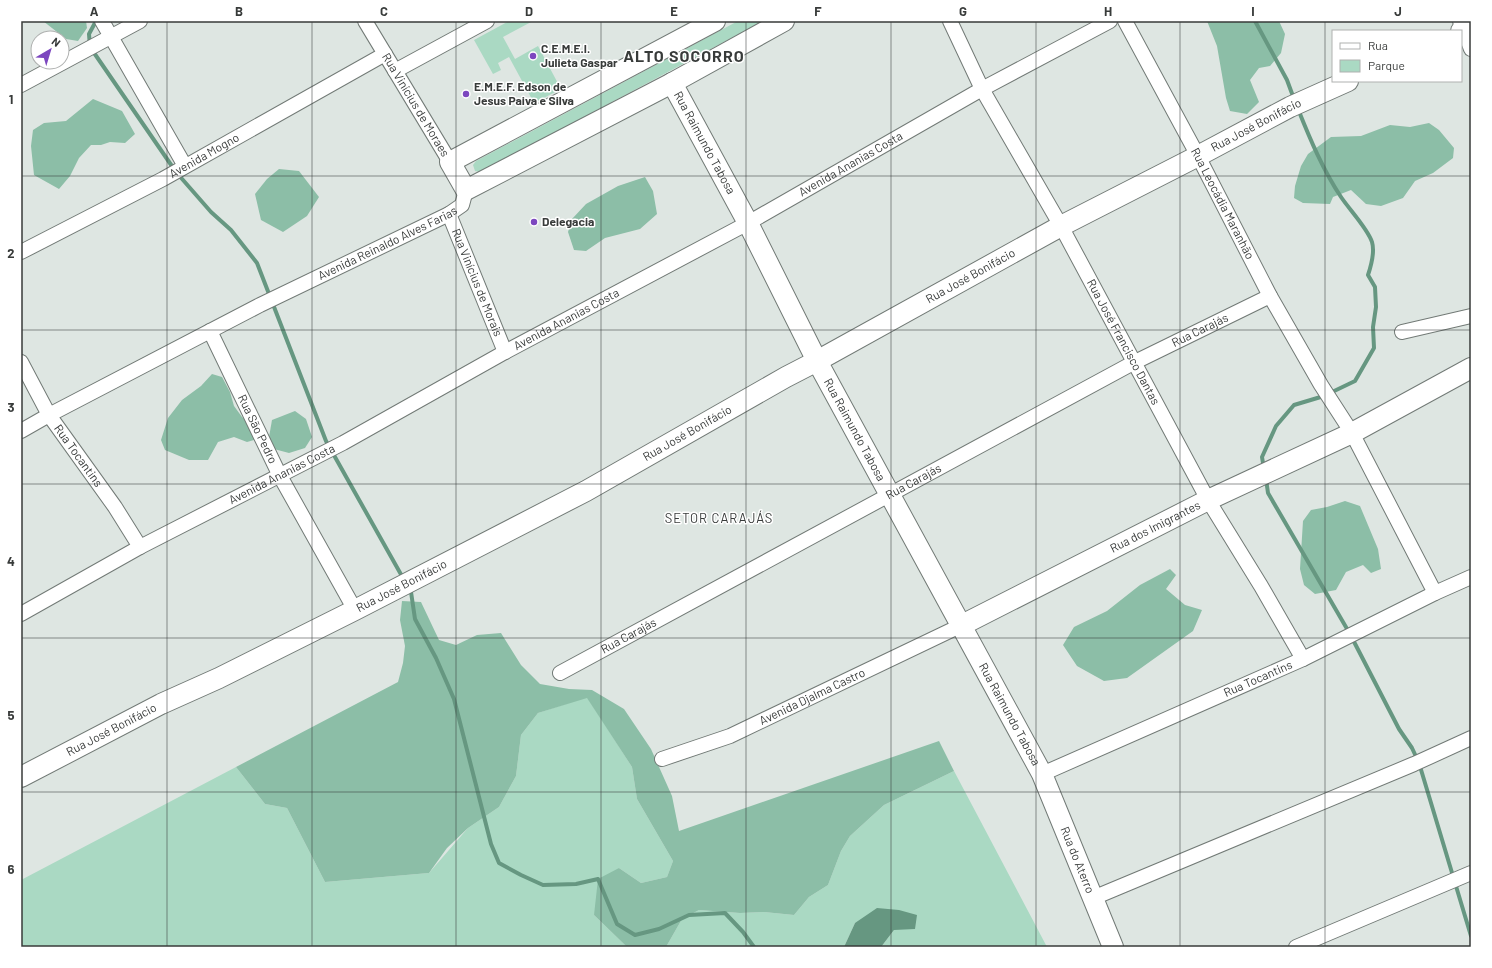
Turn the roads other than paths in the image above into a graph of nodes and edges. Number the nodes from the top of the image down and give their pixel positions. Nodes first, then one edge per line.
1 (140, 21) edge
2 (364, 21) edge
3 (487, 21) edge
4 (784, 21) edge
5 (950, 21) edge
6 (1110, 21) edge
7 (1125, 21) edge
8 (103, 22) edge
9 (707, 23) edge
10 (1464, 28) edge
11 (108, 38) junction
12 (1471, 49) edge
13 (385, 54) junction
14 (395, 71) junction
15 (1346, 82) edge
16 (672, 83) junction
17 (21, 85) edge
18 (982, 89) junction
19 (1198, 156) junction
20 (450, 162) junction
21 (183, 166) junction
22 (466, 190) junction
23 (449, 214) junction
24 (748, 223) junction
25 (1061, 226) junction
26 (21, 252) edge
27 (1270, 296) junction
28 (1471, 316) edge
29 (210, 331) junction
30 (1402, 332) dead end
31 (505, 352) junction
32 (817, 361) junction
33 (21, 362) edge
34 (1134, 363) junction
35 (1471, 368) edge
36 (49, 415) junction
37 (21, 432) edge
38 (1352, 433) junction
39 (280, 476) junction
40 (890, 495) junction
41 (1208, 500) junction
42 (140, 548) junction
43 (1471, 577) edge
44 (1435, 593) junction
45 (355, 610) junction
46 (21, 614) edge
47 (960, 626) junction
48 (1302, 659) junction
49 (560, 673) dead end
50 (1471, 738) edge
51 (662, 759) dead end
52 (1042, 774) junction
53 (21, 777) edge
54 (1471, 873) edge
55 (1093, 898) junction
56 (1112, 947) edge
57 (1296, 947) edge

1 - 11 street
2 - 13 street, Rua Vinícius de Moraes
3 - 14 street
4 - 16 street
5 - 18 street, Rua José Francisco Dantas
6 - 18 street, Avenida Ananias Costa
7 - 19 street, Rua Leocádia Maranhão
8 - 11 street
9 - 20 street
10 - 12 street
11 - 17 street
11 - 21 street
13 - 14 street, Rua Vinícius de Moraes
13 - 21 street, Avenida Mogno
14 - 20 street, Rua Vinícius de Moraes
15 - 19 street, Rua José Bonifácio
16 - 22 street
16 - 24 street, Rua Raimundo Tabosa
18 - 24 street, Avenida Ananias Costa
18 - 25 street, Rua José Francisco Dantas
19 - 25 street, Rua José Bonifácio
19 - 27 street, Rua Leocádia Maranhão
20 - 22 street, Rua Vinícius de Moraes
21 - 26 street, Avenida Mogno
22 - 23 street, Avenida Reinaldo Alves Farias
23 - 29 street, Avenida Reinaldo Alves Farias
23 - 31 street, Rua Vinícius de Morais
24 - 31 street, Avenida Ananias Costa
24 - 32 street, Rua Raimundo Tabosa
25 - 32 street, Rua José Bonifácio
25 - 34 street, Rua José Francisco Dantas
27 - 34 street, Rua Carajás
27 - 38 street, Rua Leocádia Maranhão
28 - 30 street
29 - 36 street, Avenida Reinaldo Alves Farias
29 - 39 street, Rua São Pedro
31 - 39 street, Avenida Ananias Costa
32 - 40 street, Rua Raimundo Tabosa
32 - 45 street, Rua José Bonifácio
33 - 36 street, Rua Tocantins
34 - 40 street, Rua Carajás
34 - 41 street, Rua José Francisco Dantas
35 - 38 street
36 - 37 street, Avenida Reinaldo Alves Farias
36 - 42 street, Rua Tocantins
38 - 41 street, Rua dos Imigrantes
38 - 44 street, Rua Leocádia Maranhão
39 - 42 street, Avenida Ananias Costa
39 - 45 street, Rua São Pedro
40 - 47 street, Rua Raimundo Tabosa
40 - 49 street, Rua Carajás
41 - 47 street, Rua dos Imigrantes
41 - 48 street, Rua José Francisco Dantas
42 - 46 street, Avenida Ananias Costa
43 - 44 street, Rua Tocantins
44 - 48 street, Rua Tocantins
45 - 53 street, Rua José Bonifácio
47 - 51 street, Avenida Djalma Castro
47 - 52 street, Rua Raimundo Tabosa
48 - 52 street, Rua Tocantins
50 - 55 street
52 - 55 street, Rua do Aterro
54 - 57 street
55 - 56 street, Rua do Aterro

